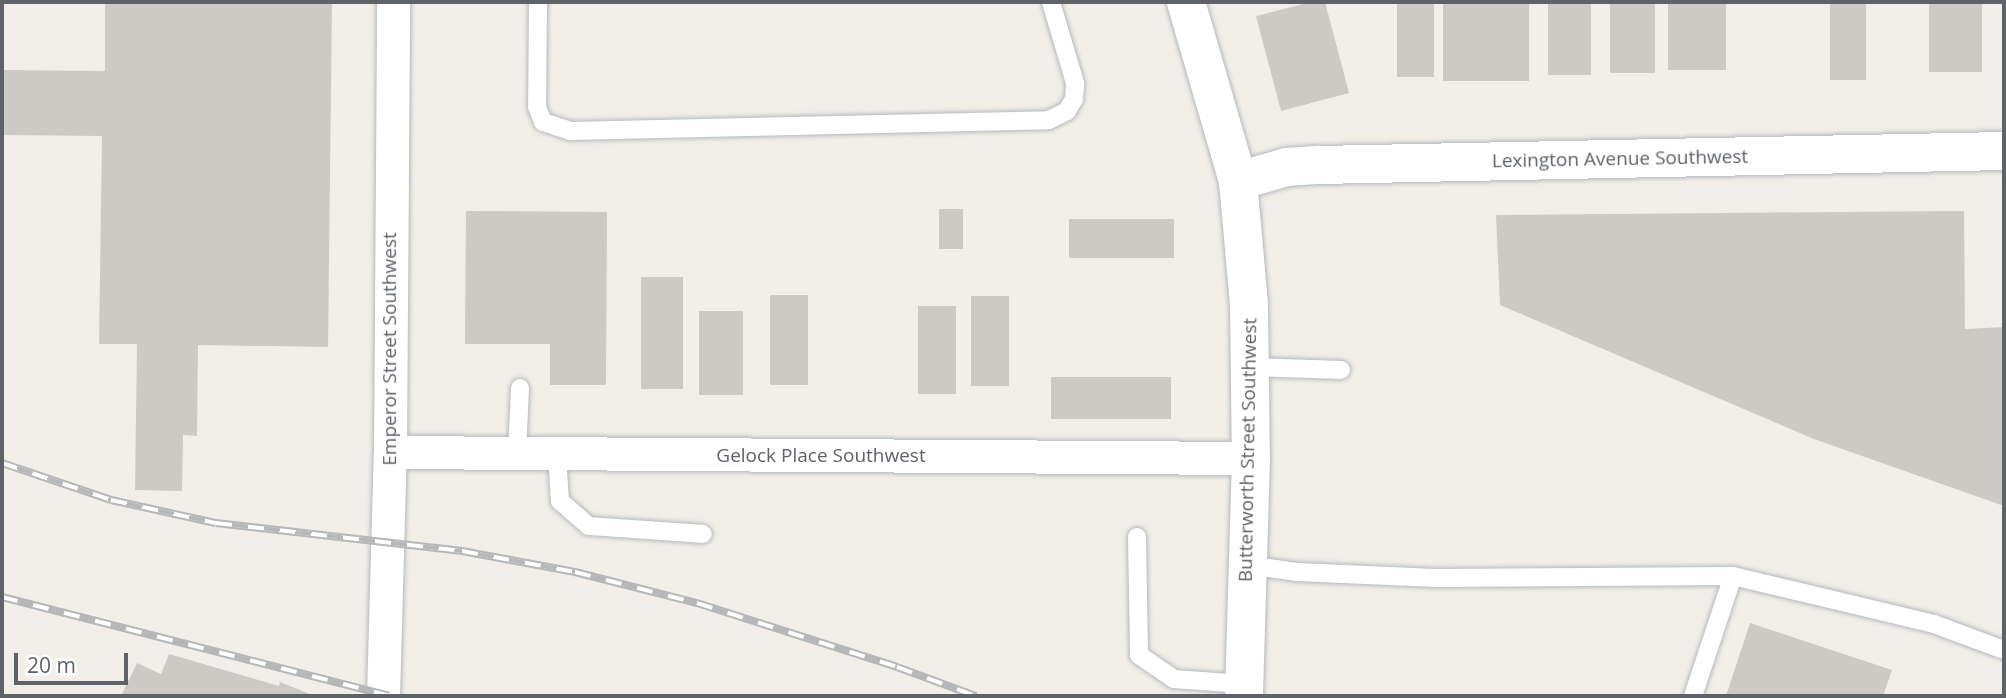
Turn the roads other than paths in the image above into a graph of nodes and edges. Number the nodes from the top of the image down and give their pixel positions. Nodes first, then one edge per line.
1 (393, 2) edge
2 (538, 2) edge
3 (1051, 2) edge
4 (1186, 2) edge
5 (2004, 151) edge
6 (1238, 181) junction
7 (1251, 367) junction
8 (1341, 370) dead end
9 (520, 388) dead end
10 (390, 452) junction
11 (517, 454) junction
12 (557, 455) junction
13 (1251, 458) junction
14 (704, 534) dead end
15 (1137, 537) dead end
16 (1247, 565) junction
17 (1733, 576) junction
18 (2004, 650) edge
19 (1244, 690) edge
20 (383, 696) edge
21 (1693, 696) edge

1 - 10 street, Emperor Street Southwest
2 - 3 lane
4 - 6 street, Butterworth Street Southwest
5 - 6 street, Lexington Avenue Southwest
6 - 7 street, Butterworth Street Southwest
7 - 8 lane
7 - 13 street, Butterworth Street Southwest
9 - 11 lane
10 - 11 street, Gelock Place Southwest
10 - 20 street, Emperor Street Southwest
11 - 12 street, Gelock Place Southwest
12 - 13 street, Gelock Place Southwest
12 - 14 lane
13 - 16 street, Butterworth Street Southwest
15 - 19 lane
16 - 17 lane
16 - 19 street, Butterworth Street Southwest
17 - 18 lane
17 - 21 lane

